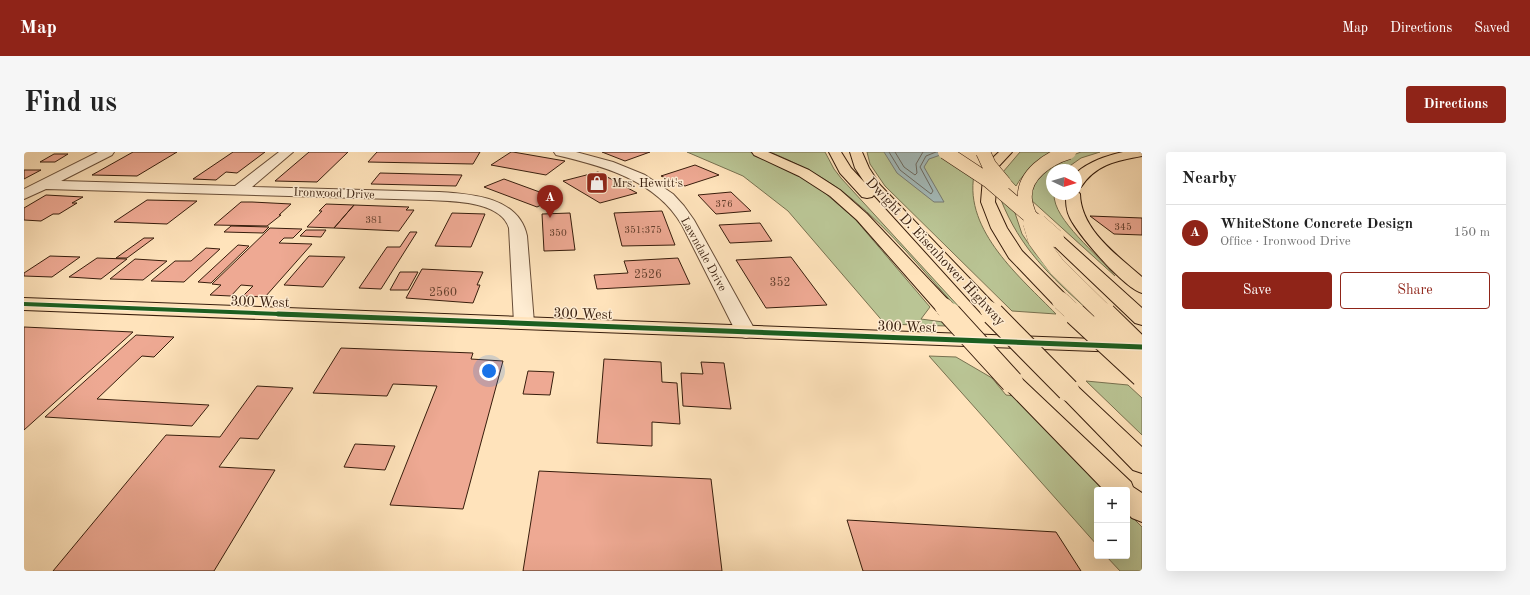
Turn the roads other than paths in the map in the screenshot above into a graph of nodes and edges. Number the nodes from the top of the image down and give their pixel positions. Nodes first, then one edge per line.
1 (108, 152) edge
2 (287, 152) edge
3 (560, 152) edge
4 (758, 152) edge
5 (835, 152) edge
6 (856, 152) edge
7 (945, 152) edge
8 (984, 152) edge
9 (1006, 152) edge
10 (1069, 152) edge
11 (1142, 152) edge
12 (88, 157) edge
13 (1082, 175) edge
14 (44, 185) junction
15 (239, 190) junction
16 (24, 195) edge
17 (1072, 200) edge
18 (1055, 238) junction
19 (1142, 287) edge
20 (24, 304) edge
21 (983, 304) junction
22 (1142, 319) edge
23 (524, 323) junction
24 (746, 332) junction
25 (1142, 347) edge
26 (1142, 350) edge
27 (1142, 376) edge
28 (1142, 464) edge
29 (1118, 487) edge
30 (1130, 499) edge
31 (1142, 510) edge

1 - 12 street
2 - 15 street
3 - 24 street, Lawndale Drive
4 - 29 main road, bridge
5 - 21 main road
6 - 21 main road, Dwight D. Eisenhower Highway
7 - 18 main road, bridge
8 - 18 main road, bridge
9 - 27 main road, bridge
10 - 26 main road, bridge
11 - 13 main road
12 - 14 street
14 - 15 street, Ironwood Drive
14 - 16 street
15 - 23 street, Ironwood Drive
17 - 19 main road
18 - 22 main road
20 - 23 main road, 300 West
21 - 28 main road, Dwight D. Eisenhower Highway, bridge
23 - 24 main road, 300 West
24 - 25 main road, 300 West
30 - 31 main road

